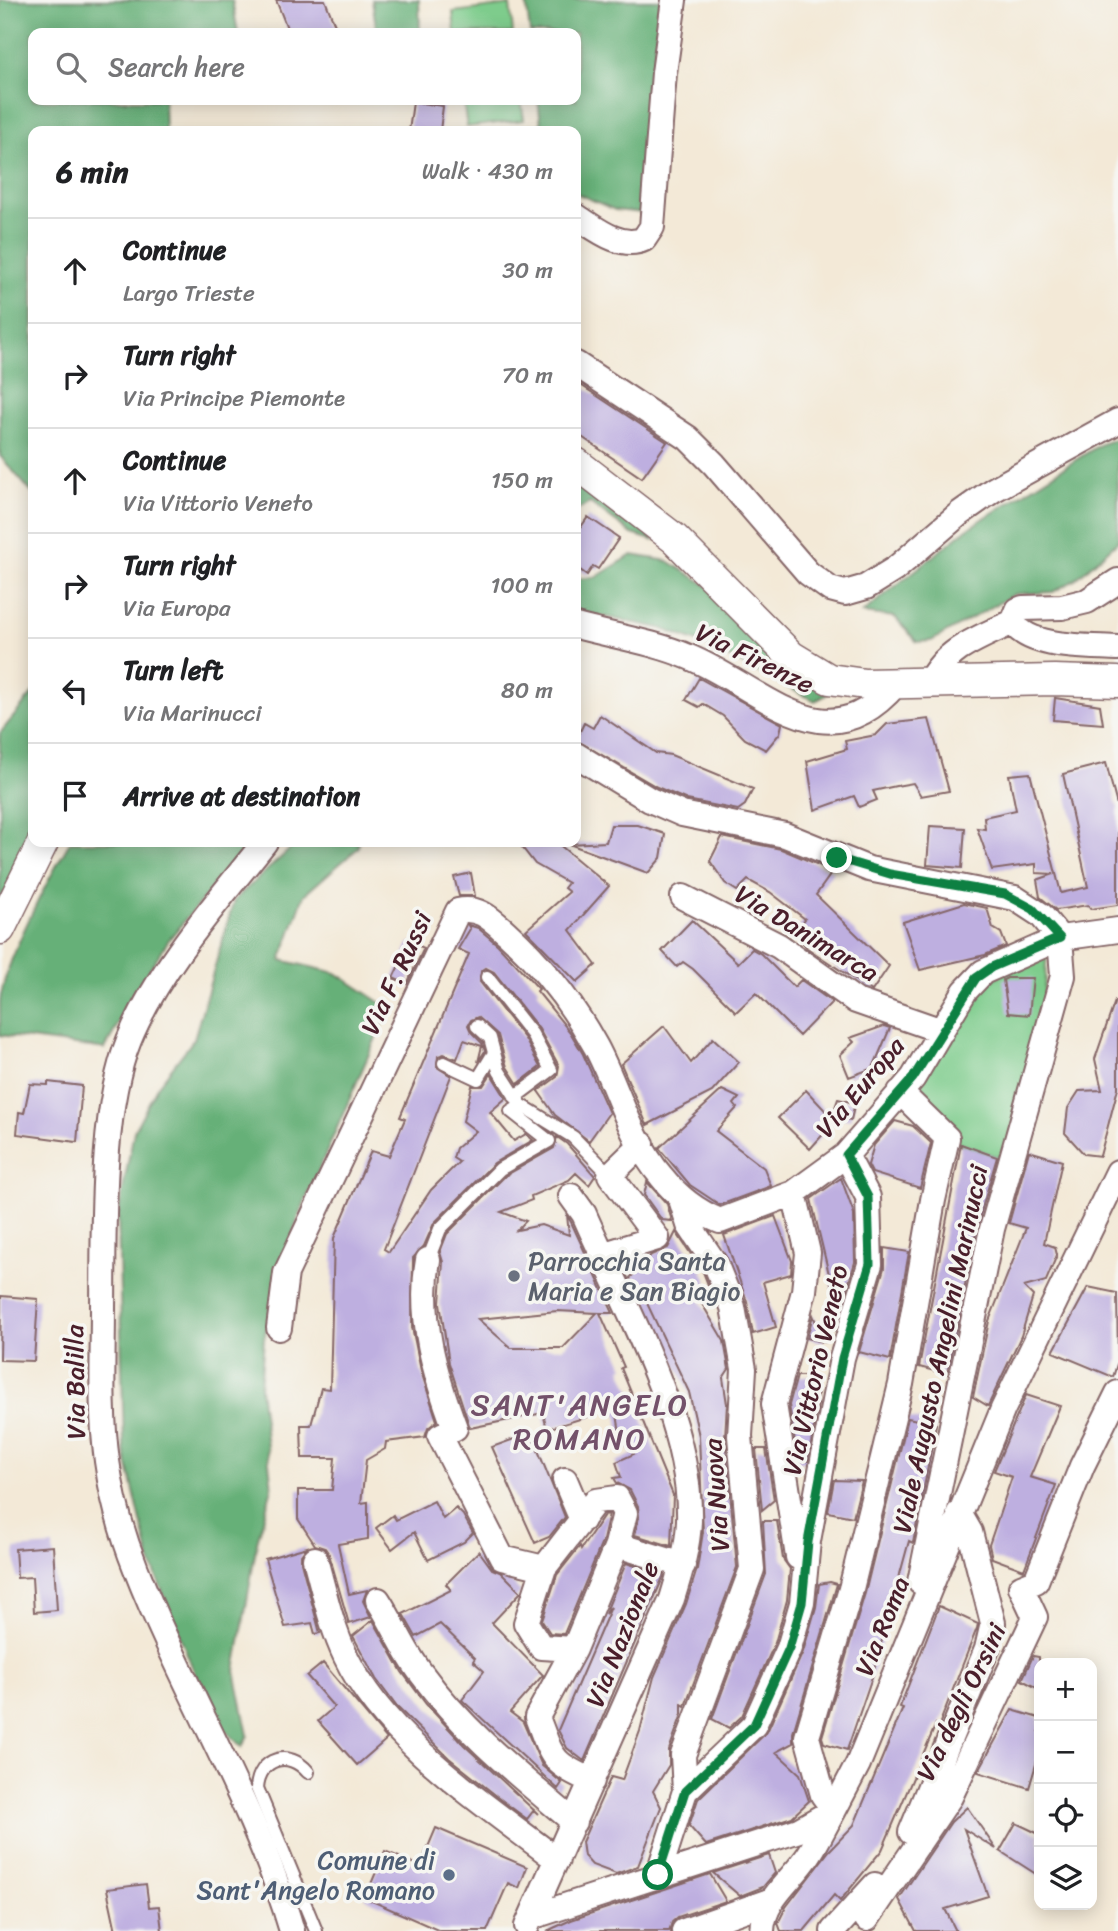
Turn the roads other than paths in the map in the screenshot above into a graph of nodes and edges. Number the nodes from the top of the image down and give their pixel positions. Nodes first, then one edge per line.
1 (674, 0) edge
2 (581, 219) edge
3 (581, 367) edge
4 (1118, 421) edge
5 (581, 467) edge
6 (1118, 581) edge
7 (1013, 622) junction
8 (581, 627) edge
9 (1118, 648) edge
10 (929, 683) junction
11 (1118, 683) edge
12 (895, 684) junction
13 (581, 758) edge
14 (41, 847) edge
15 (261, 847) edge
16 (683, 897) dead end
17 (0, 929) edge
18 (1118, 930) edge
19 (1060, 938) junction
20 (486, 977) dead end
21 (477, 1026) dead end
22 (942, 1031) junction
23 (492, 1056) junction
24 (444, 1063) dead end
25 (900, 1092) junction
26 (518, 1101) junction
27 (642, 1144) junction
28 (846, 1155) junction
29 (1118, 1172) edge
30 (610, 1175) junction
31 (794, 1193) junction
32 (571, 1196) dead end
33 (680, 1196) junction
34 (602, 1255) junction
35 (428, 1261) joint
36 (279, 1328) dead end
37 (1118, 1393) edge
38 (565, 1480) dead end
39 (959, 1513) junction
40 (583, 1520) junction
41 (617, 1545) junction
42 (315, 1559) dead end
43 (683, 1565) junction
44 (544, 1568) junction
45 (378, 1600) dead end
46 (802, 1603) junction
47 (922, 1611) junction
48 (574, 1649) junction
49 (307, 1772) dead end
50 (592, 1781) junction
51 (685, 1791) junction
52 (834, 1810) junction
53 (574, 1822) junction
54 (558, 1860) junction
55 (658, 1875) junction
56 (772, 1900) junction
57 (866, 1919) edge
58 (528, 1924) edge
59 (292, 1931) edge
60 (316, 1931) edge
61 (684, 1931) edge
62 (762, 1931) edge
63 (833, 1931) edge

1 - 2 street
3 - 4 street
5 - 12 street
6 - 7 street
7 - 9 street
7 - 10 street
8 - 12 street, Via Firenze
10 - 11 street
10 - 12 street
13 - 19 street
14 - 17 street
15 - 59 street, Via Balilla
16 - 22 street, Via Danimarca
18 - 19 street, Via Europa
19 - 22 street, Via Europa
19 - 47 street, Viale Augusto Angelini Marinucci
20 - 26 lane
21 - 23 lane
22 - 25 street, Via Europa
23 - 24 lane
23 - 26 lane
25 - 28 street, Via Europa
25 - 52 street
26 - 30 lane
26 - 35 lane
27 - 30 street
27 - 33 street, Via F. Russi
27 - 36 street, Via F. Russi
28 - 31 street, Via Europa
28 - 46 street, Via Vittorio Veneto
29 - 39 street, Via Roma
30 - 34 street
31 - 33 street, Via Europa
31 - 46 street
32 - 34 street, Via Nazionale
33 - 51 street, Via Nuova
34 - 43 street, Via Nazionale
35 - 44 street
37 - 57 street, Via degli Orsini
38 - 40 street
39 - 47 street, Via Roma
39 - 57 street
40 - 41 street
40 - 44 street
41 - 43 street
41 - 48 street
42 - 54 street
43 - 50 street, Via Nazionale
44 - 48 street
45 - 53 street
46 - 51 street
47 - 52 street, Via Roma
48 - 50 street
49 - 60 lane
50 - 53 street, Via Nazionale
51 - 55 street
52 - 55 street
52 - 56 street, Via Roma
53 - 54 street, Via Nazionale
54 - 58 street, Via Nazionale
55 - 58 street
56 - 61 street
56 - 62 street
57 - 63 street

